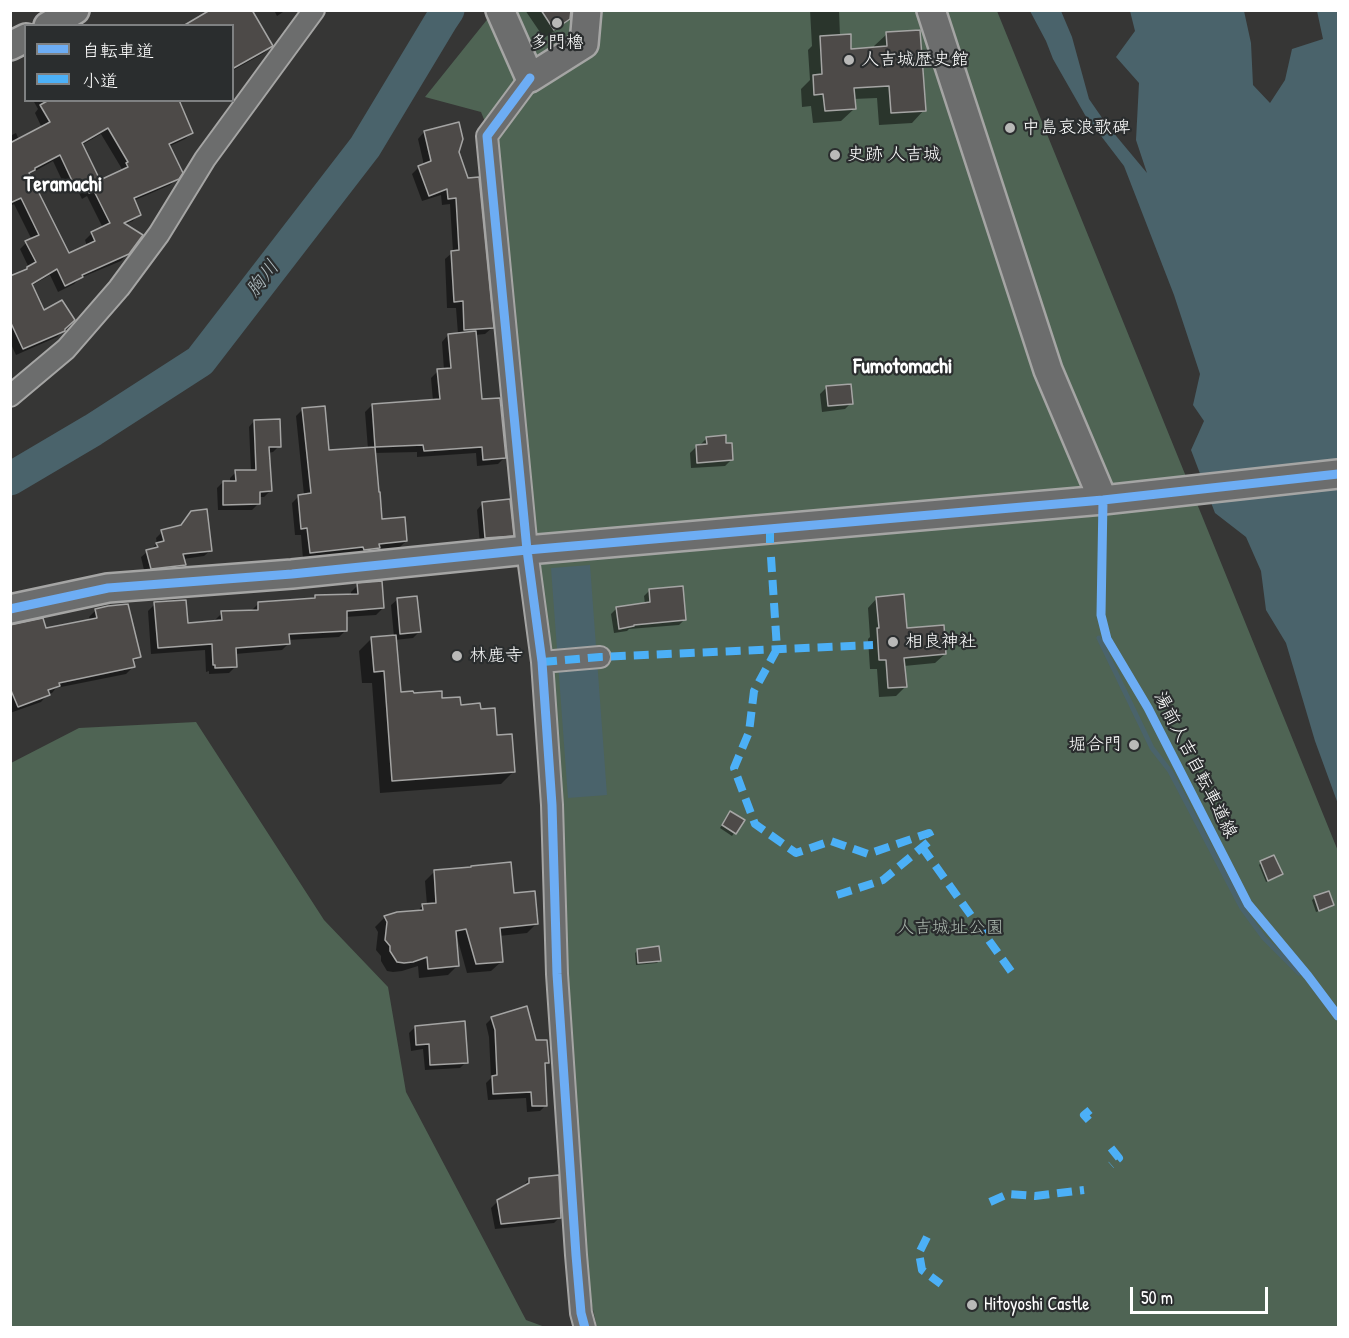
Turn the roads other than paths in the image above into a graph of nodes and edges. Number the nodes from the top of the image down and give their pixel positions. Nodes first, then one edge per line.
1 (75, 10) edge
2 (314, 10) edge
3 (500, 10) edge
4 (587, 10) edge
5 (931, 10) edge
6 (51, 24) edge
7 (24, 39) edge
8 (10, 46) edge
9 (530, 78) junction
10 (10, 396) edge
11 (1338, 474) edge
12 (1103, 500) junction
13 (527, 550) junction
14 (10, 609) edge
15 (600, 657) dead end
16 (549, 661) junction
17 (585, 1328) edge

1 - 6 street
2 - 10 street
3 - 9 street
4 - 9 street
5 - 12 street
7 - 8 street
9 - 13 street
11 - 12 street
12 - 13 street
13 - 14 street
13 - 16 street
15 - 16 street
16 - 17 street

